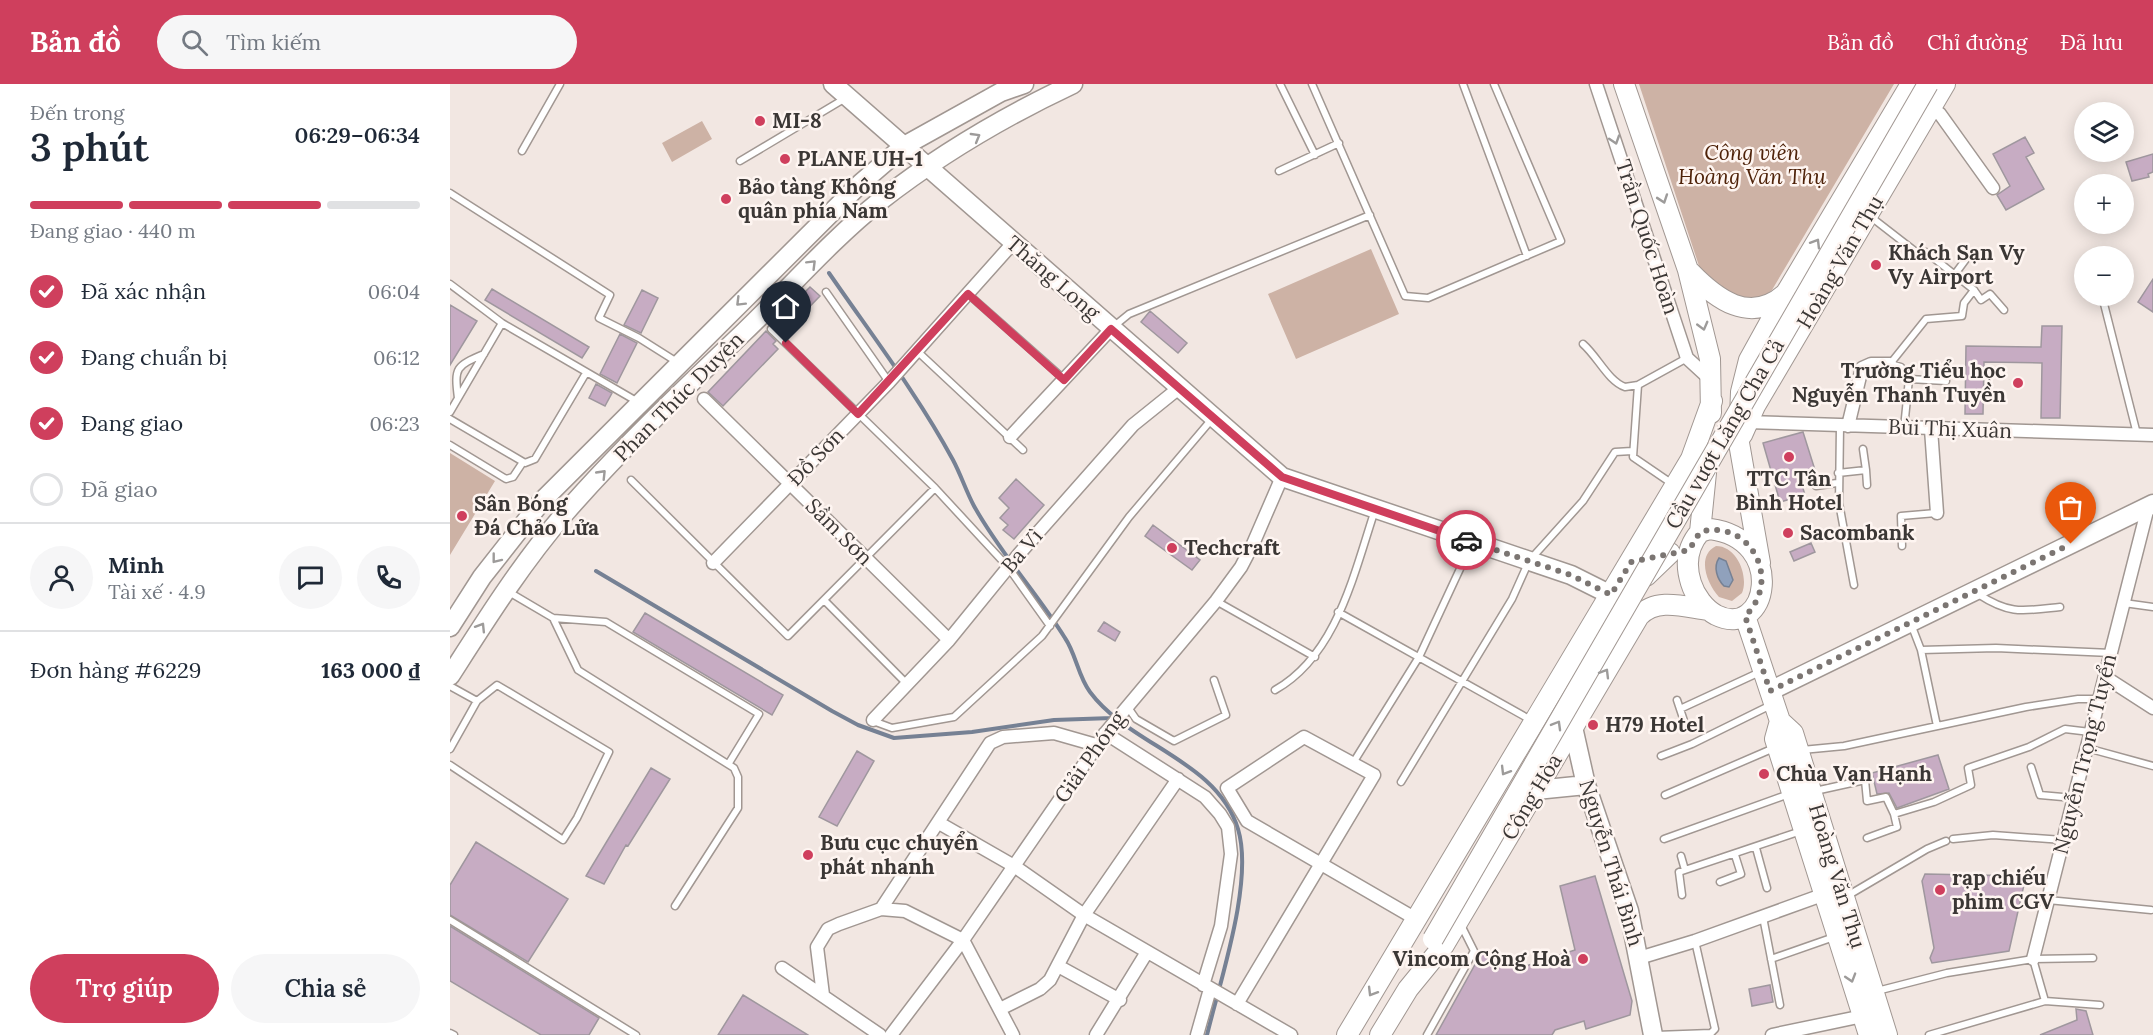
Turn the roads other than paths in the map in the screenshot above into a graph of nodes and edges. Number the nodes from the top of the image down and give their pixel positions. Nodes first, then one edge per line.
1 (560, 84) edge
2 (833, 84) edge
3 (1024, 84) edge
4 (1073, 84) edge
5 (1280, 84) edge
6 (1312, 84) edge
7 (1464, 84) edge
8 (1494, 84) edge
9 (1596, 84) edge
10 (1624, 84) edge
11 (1911, 84) edge
12 (1928, 84) edge
13 (1945, 84) edge
14 (999, 88) edge
15 (848, 97) junction
16 (1931, 107) junction
17 (1339, 143) junction
18 (904, 146) junction
19 (522, 151) dead end
20 (1315, 155) junction
21 (740, 161) dead end
22 (925, 166) junction
23 (1280, 171) dead end
24 (1993, 189) dead end
25 (450, 194) edge
26 (1370, 215) junction
27 (1868, 215) junction
28 (1013, 243) junction
29 (1969, 255) dead end
30 (1527, 256) junction
31 (1688, 270) junction
32 (1954, 274) junction
33 (450, 284) edge
34 (1974, 290) junction
35 (826, 292) dead end
36 (1786, 293) junction
37 (968, 294) junction
38 (2105, 306) edge
39 (2004, 310) dead end
40 (502, 323) junction
41 (771, 329) dead end
42 (1111, 329) junction
43 (1583, 344) dead end
44 (917, 351) junction
45 (484, 354) junction
46 (1687, 358) junction
47 (678, 363) junction
48 (1890, 364) junction
49 (586, 373) junction
50 (1946, 374) dead end
51 (694, 377) junction
52 (1909, 379) junction
53 (1064, 380) junction
54 (1712, 381) junction
55 (889, 382) junction
56 (1638, 385) junction
57 (1179, 388) junction
58 (458, 398) junction
59 (704, 399) dead end
60 (1712, 401) junction
61 (639, 402) junction
62 (450, 412) edge
63 (858, 414) junction
64 (1212, 418) junction
65 (450, 419) edge
66 (1747, 423) junction
67 (1844, 426) junction
68 (1904, 428) junction
69 (1931, 429) junction
70 (2137, 434) junction
71 (2153, 435) edge
72 (1010, 437) junction
73 (1739, 443) junction
74 (450, 445) edge
75 (1863, 449) dead end
76 (1023, 450) dead end
77 (1632, 451) junction
78 (523, 462) junction
79 (1866, 470) junction
80 (1838, 473) junction
81 (1282, 477) junction
82 (631, 480) dead end
83 (1838, 483) junction
84 (790, 484) junction
85 (1868, 485) dead end
86 (1676, 486) junction
87 (1816, 486) dead end
88 (935, 488) junction
89 (2150, 505) edge
90 (1375, 510) junction
91 (1937, 513) joint
92 (1700, 532) junction
93 (1472, 542) junction
94 (1902, 546) dead end
95 (1679, 552) junction
96 (866, 558) junction
97 (1529, 561) junction
98 (713, 562) junction
99 (1631, 562) junction
100 (1760, 563) junction
101 (1008, 567) junction
102 (1854, 585) dead end
103 (505, 589) junction
104 (1975, 592) junction
105 (1611, 595) junction
106 (824, 600) junction
107 (1216, 601) junction
108 (2123, 603) junction
109 (2060, 607) dead end
110 (2153, 607) edge
111 (1708, 610) junction
112 (1338, 612) junction
113 (1745, 616) junction
114 (553, 618) junction
115 (1911, 624) junction
116 (1050, 626) junction
117 (450, 627) edge
118 (1588, 632) junction
119 (949, 640) junction
120 (1921, 650) junction
121 (2111, 653) junction
122 (1315, 657) junction
123 (1419, 657) junction
124 (1763, 671) junction
125 (450, 676) edge
126 (2104, 677) junction
127 (1214, 680) dead end
128 (1463, 682) junction
129 (907, 684) junction
130 (450, 686) edge
131 (1275, 690) dead end
132 (2099, 699) junction
133 (1677, 700) dead end
134 (477, 701) junction
135 (1126, 705) junction
136 (1775, 705) junction
137 (2153, 708) edge
138 (1680, 709) junction
139 (873, 720) joint
140 (1684, 721) dead end
141 (1534, 722) junction
142 (1937, 726) junction
143 (1573, 727) junction
144 (1106, 732) junction
145 (2090, 732) junction
146 (1096, 745) junction
147 (1778, 747) junction
148 (450, 748) edge
149 (2086, 748) junction
150 (1799, 751) junction
151 (1661, 756) dead end
152 (729, 763) junction
153 (1353, 764) junction
154 (450, 765) edge
155 (2153, 766) edge
156 (2031, 767) dead end
157 (1178, 779) junction
158 (1401, 782) dead end
159 (1586, 785) junction
160 (1536, 790) junction
161 (1802, 792) junction
162 (1665, 795) dead end
163 (2074, 798) junction
164 (1894, 814) junction
165 (939, 823) junction
166 (1804, 830) junction
167 (1867, 838) dead end
168 (1664, 839) dead end
169 (2063, 840) junction
170 (1756, 848) junction
171 (1736, 855) junction
172 (1681, 856) dead end
173 (1320, 863) junction
174 (1014, 866) junction
175 (1685, 870) junction
176 (1720, 882) dead end
177 (1767, 888) dead end
178 (1825, 894) junction
179 (1682, 895) dead end
180 (1844, 898) junction
181 (2048, 900) junction
182 (675, 906) dead end
183 (881, 909) junction
184 (2151, 910) dead end
185 (1084, 915) junction
186 (1763, 917) junction
187 (1416, 919) junction
188 (450, 920) edge
189 (1459, 920) junction
190 (1838, 936) junction
191 (963, 940) junction
192 (1695, 941) junction
193 (1147, 952) junction
194 (1639, 958) junction
195 (2093, 958) dead end
196 (1771, 959) junction
197 (2033, 959) junction
198 (1058, 966) junction
199 (782, 968) dead end
200 (1206, 987) junction
201 (1408, 989) junction
202 (1873, 992) junction
203 (823, 995) junction
204 (1120, 1000) junction
205 (2045, 1001) junction
206 (1237, 1004) junction
207 (1780, 1005) dead end
208 (2100, 1005) dead end
209 (1000, 1009) junction
210 (1866, 1026) edge
211 (450, 1033) edge
212 (454, 1035) edge
213 (636, 1035) edge
214 (880, 1035) edge
215 (891, 1035) edge
216 (1013, 1035) edge
217 (1096, 1035) edge
218 (1197, 1035) edge
219 (1291, 1035) edge
220 (1347, 1035) edge
221 (1380, 1035) edge
222 (1427, 1035) edge
223 (1654, 1035) edge
224 (1772, 1035) edge
225 (1887, 1035) edge
226 (1929, 1035) edge

1 - 19 lane
2 - 15 main road, Thăng Long
3 - 14 main road, Phan Thúc Duyện
22 -> 4 main road, Phan Thúc Duyện
5 - 20 lane
6 - 17 lane
7 - 30 lane
8 - 30 lane
9 -> 46 street, Trần Quốc Hoàn
10 -> 31 main road, Trần Quốc Hoàn
36 -> 11 main road, Hoàng Văn Thụ
201 -> 12 main road, Cầu vượt Lăng Cha Cả, bridge
13 - 16 main road, Hoàng Văn Thụ
14 - 18 main road, Phan Thúc Duyện
15 - 18 main road, Thăng Long
15 - 21 lane
16 - 24 street
16 - 27 main road, Hoàng Văn Thụ
17 - 20 lane
17 - 26 lane
18 - 22 main road, Thăng Long
18 -> 47 main road, Phan Thúc Duyện
20 - 23 lane
22 - 28 main road, Thăng Long
51 -> 22 main road, Phan Thúc Duyện
25 - 47 lane
26 - 30 lane
26 - 42 lane
27 - 32 lane
27 - 66 main road, Hoàng Văn Thụ
28 - 37 street, Đồ Sơn
28 - 42 main road, Thăng Long
29 - 32 lane
31 - 36 main road
31 -> 54 main road, Trần Quốc Hoàn
32 - 34 lane
33 - 40 lane
34 - 39 lane
34 - 48 lane
35 - 55 lane
36 - 73 main road, Hoàng Văn Thụ
37 - 44 street, Đồ Sơn
37 - 53 lane
38 - 70 lane
40 - 45 lane
40 - 49 lane
41 - 63 lane
42 - 53 street
42 - 57 main road, Thăng Long
43 - 56 lane
44 - 55 street, Đồ Sơn
44 - 72 lane
45 - 58 lane
45 - 58 lane
46 - 54 street, Trần Quốc Hoàn
46 - 56 lane
47 - 51 main road
47 - 61 main road, Phan Thúc Duyện
48 - 52 lane
48 - 67 street
49 - 61 lane
49 - 78 lane
50 - 52 lane
103 -> 51 main road, Phan Thúc Duyện
52 - 68 lane
53 - 72 street
54 - 60 main road, Trần Quốc Hoàn
55 - 63 street, Đồ Sơn
56 - 77 lane
57 - 64 main road, Thăng Long
57 - 101 street, Ba Vì
58 - 62 lane
59 - 84 street, Sầm Sơn
60 - 86 main road, Cộng Hòa
60 - 92 main road, Trần Quốc Hoàn
61 -> 117 main road, Phan Thúc Duyện
63 - 84 street, Đồ Sơn
63 - 88 lane
64 - 81 main road, Thăng Long
64 - 116 lane
65 - 78 lane
66 - 67 street, Bùi Thị Xuân
66 - 73 main road, Hoàng Văn Thụ
67 - 68 street, Bùi Thị Xuân
67 - 80 lane
68 - 69 street, Bùi Thị Xuân
69 - 70 street, Bùi Thị Xuân
69 - 91 street
70 - 71 street, Bùi Thị Xuân
72 - 76 lane
73 - 100 main road, Hoàng Văn Thụ
74 - 78 lane
75 - 79 lane
77 - 86 lane
77 - 97 lane
79 - 80 lane
79 - 85 lane
80 - 83 lane
81 - 90 main road, Thăng Long
81 - 107 street, Giải Phóng
82 - 98 lane
83 - 87 lane
83 - 102 lane
84 - 96 street, Sầm Sơn
84 - 98 street, Đồ Sơn
86 - 99 main road, Cộng Hòa
88 - 96 lane
88 - 101 lane
89 - 104 main road
89 - 108 street, Nguyễn Trọng Tuyển
90 - 93 main road, Thăng Long
90 - 112 lane
91 - 94 lane
92 - 95 main road
92 - 100 main road
93 - 97 main road, Thăng Long
93 - 123 lane
95 - 99 main road
95 - 111 main road
95 - 118 main road
96 - 106 lane
96 - 119 street, Sầm Sơn
97 - 105 main road, Thăng Long
97 - 128 lane
98 - 106 lane
99 - 105 main road, Cộng Hòa
100 - 113 main road
101 - 116 lane
101 - 119 street, Ba Vì
103 - 114 lane
125 -> 103 main road, Phan Thúc Duyện
104 - 109 lane
104 - 115 main road
105 - 118 main road, Cộng Hòa
106 - 129 lane
107 - 122 lane
107 - 135 street, Giải Phóng
108 - 110 lane
108 - 121 street, Nguyễn Trọng Tuyển
111 - 113 main road
143 -> 111 main road, Cộng Hòa
112 - 122 lane
112 - 123 lane
113 - 124 main road, Hoàng Văn Thụ
114 - 152 lane
114 - 152 lane
115 - 120 lane
115 - 136 main road
116 - 139 lane
118 - 141 main road, Cộng Hòa
119 - 129 street, Ba Vì
120 - 121 lane
120 - 142 lane
121 - 126 street, Nguyễn Trọng Tuyển
122 - 131 lane
123 - 128 lane
123 - 153 lane
124 - 136 main road, Hoàng Văn Thụ
124 - 138 lane
126 - 132 street, Nguyễn Trọng Tuyển
126 - 137 street
127 - 135 lane
128 - 141 lane
128 - 158 lane
129 - 139 street, Ba Vì
130 - 134 lane
132 - 142 lane
132 - 145 street, Nguyễn Trọng Tuyển
133 - 138 lane
134 - 148 lane
134 - 154 lane
135 - 144 street, Giải Phóng
136 - 147 main road, Hoàng Văn Thụ
136 - 150 main road, Hoàng Văn Thụ
136 - 151 lane
138 - 140 lane
141 -> 187 main road, Cộng Hòa
142 - 150 lane
143 - 159 main road, Nguyễn Thái Bình
143 - 160 main road, Cộng Hòa
144 - 146 street, Giải Phóng
144 - 157 street
145 - 149 street, Nguyễn Trọng Tuyển
145 - 164 lane
146 - 165 street
146 - 174 street, Giải Phóng
147 - 161 main road, Hoàng Văn Thụ
147 - 162 lane
149 - 155 lane
149 - 163 street, Nguyễn Trọng Tuyển
150 - 161 main road, Hoàng Văn Thụ
152 - 182 lane
153 - 173 street
153 - 173 street
156 - 163 lane
157 - 185 street
157 - 200 street
159 - 160 main road
159 - 194 main road, Nguyễn Thái Bình
160 - 189 main road, Cộng Hòa
161 - 164 lane
161 - 166 main road, Hoàng Văn Thụ
161 - 168 lane
161 - 180 main road, Hoàng Văn Thụ
163 - 169 street, Nguyễn Trọng Tuyển
164 - 167 lane
165 - 174 street
165 - 183 street
166 - 170 lane
166 - 178 main road, Hoàng Văn Thụ
169 - 180 lane
169 - 181 street, Nguyễn Trọng Tuyển
170 - 171 lane
170 - 177 lane
171 - 175 lane
171 - 176 lane
172 - 175 lane
173 - 187 street
173 - 206 street
174 - 185 street
174 - 191 street, Giải Phóng
175 - 179 lane
178 - 186 street
178 - 190 main road, Hoàng Văn Thụ
180 - 202 main road, Hoàng Văn Thụ
181 - 184 lane
181 - 197 street, Nguyễn Trọng Tuyển
183 - 191 street
183 - 203 street
185 - 193 street
185 - 198 street
186 - 192 street
186 - 196 lane
187 -> 220 main road, Cộng Hòa
188 - 213 lane
189 - 201 main road, Cộng Hòa
189 - 222 lane
190 - 196 lane
190 -> 210 main road, Hoàng Văn Thụ
191 - 209 street
191 - 215 street, Giải Phóng
192 - 194 street
192 - 223 lane
193 - 200 street
193 - 204 street
194 - 223 main road, Nguyễn Thái Bình
195 - 197 lane
196 - 207 lane
197 - 202 lane
197 - 205 lane
198 - 204 street
198 - 209 street
199 - 203 street
200 - 206 street
200 - 218 street
201 - 221 main road, Cộng Hòa
202 - 225 main road, Hoàng Văn Thụ
203 - 214 street
204 - 217 street
205 - 208 lane
205 - 226 lane
206 - 219 street
209 - 216 street
210 - 224 street
211 - 212 lane

